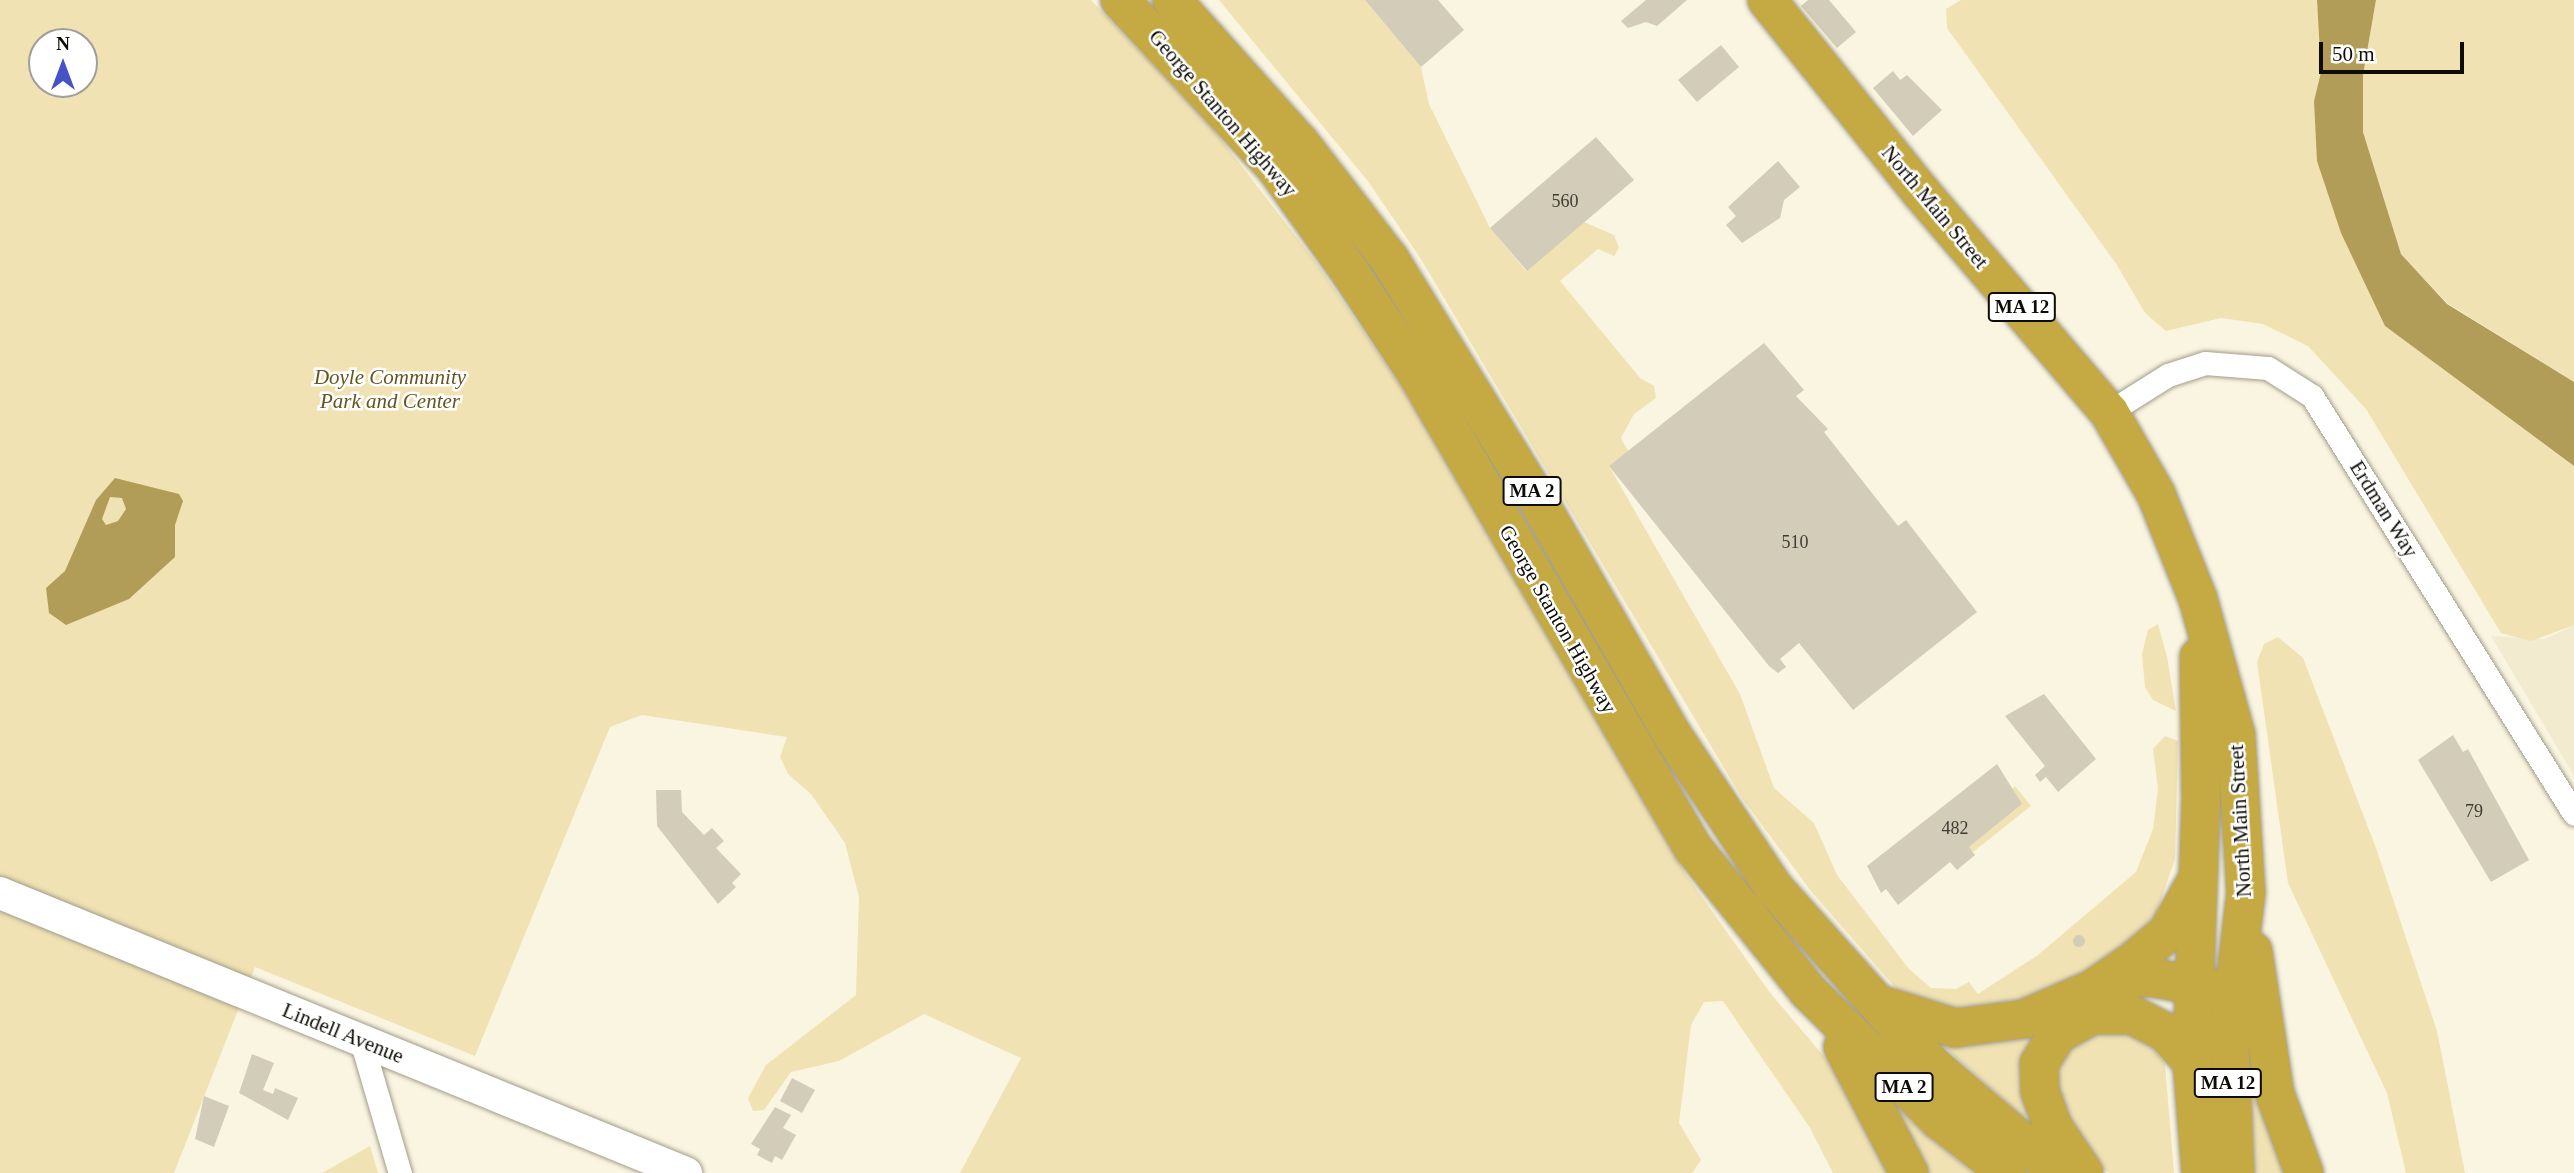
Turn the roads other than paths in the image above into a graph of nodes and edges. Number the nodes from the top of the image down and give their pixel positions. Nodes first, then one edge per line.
1 (1120, 0) edge
2 (1172, 0) edge
3 (1767, 0) edge
4 (2109, 412) junction
5 (2198, 598) junction
6 (2574, 814) edge
7 (2198, 870) junction
8 (2246, 892) junction
9 (0, 893) edge
10 (2108, 980) junction
11 (2195, 985) junction
12 (1808, 992) junction
13 (2234, 993) junction
14 (1869, 999) junction
15 (361, 1040) junction
16 (2192, 1062) junction
17 (400, 1173) edge
18 (686, 1173) edge
19 (1909, 1173) edge
20 (2007, 1173) edge
21 (2059, 1173) edge
22 (2084, 1173) edge
23 (2201, 1173) edge
24 (2235, 1173) edge
25 (2304, 1173) edge

1 - 12 highway, George Stanton Highway / MA 2
2 - 14 highway, George Stanton Highway / MA 2
3 - 4 highway, North Main Street / MA 12
4 - 5 highway, North Main Street / MA 12
4 - 6 street, Erdman Way
5 - 7 highway, North Main Street / MA 12
5 - 8 highway, North Main Street / MA 12
7 - 10 highway
7 - 11 highway, North Main Street / MA 12
8 - 13 highway, North Main Street / MA 12
8 - 25 highway
9 - 15 street, Lindell Avenue
10 - 11 highway
10 - 14 highway
11 - 13 highway
11 - 16 highway, North Main Street / MA 12
12 - 19 highway
12 - 20 highway, George Stanton Highway / MA 2
13 - 24 highway, North Main Street / MA 12
14 - 21 highway, George Stanton Highway / MA 2
15 - 17 street
15 - 18 street, Lindell Avenue
16 - 22 highway
16 - 23 highway, North Main Street / MA 12

